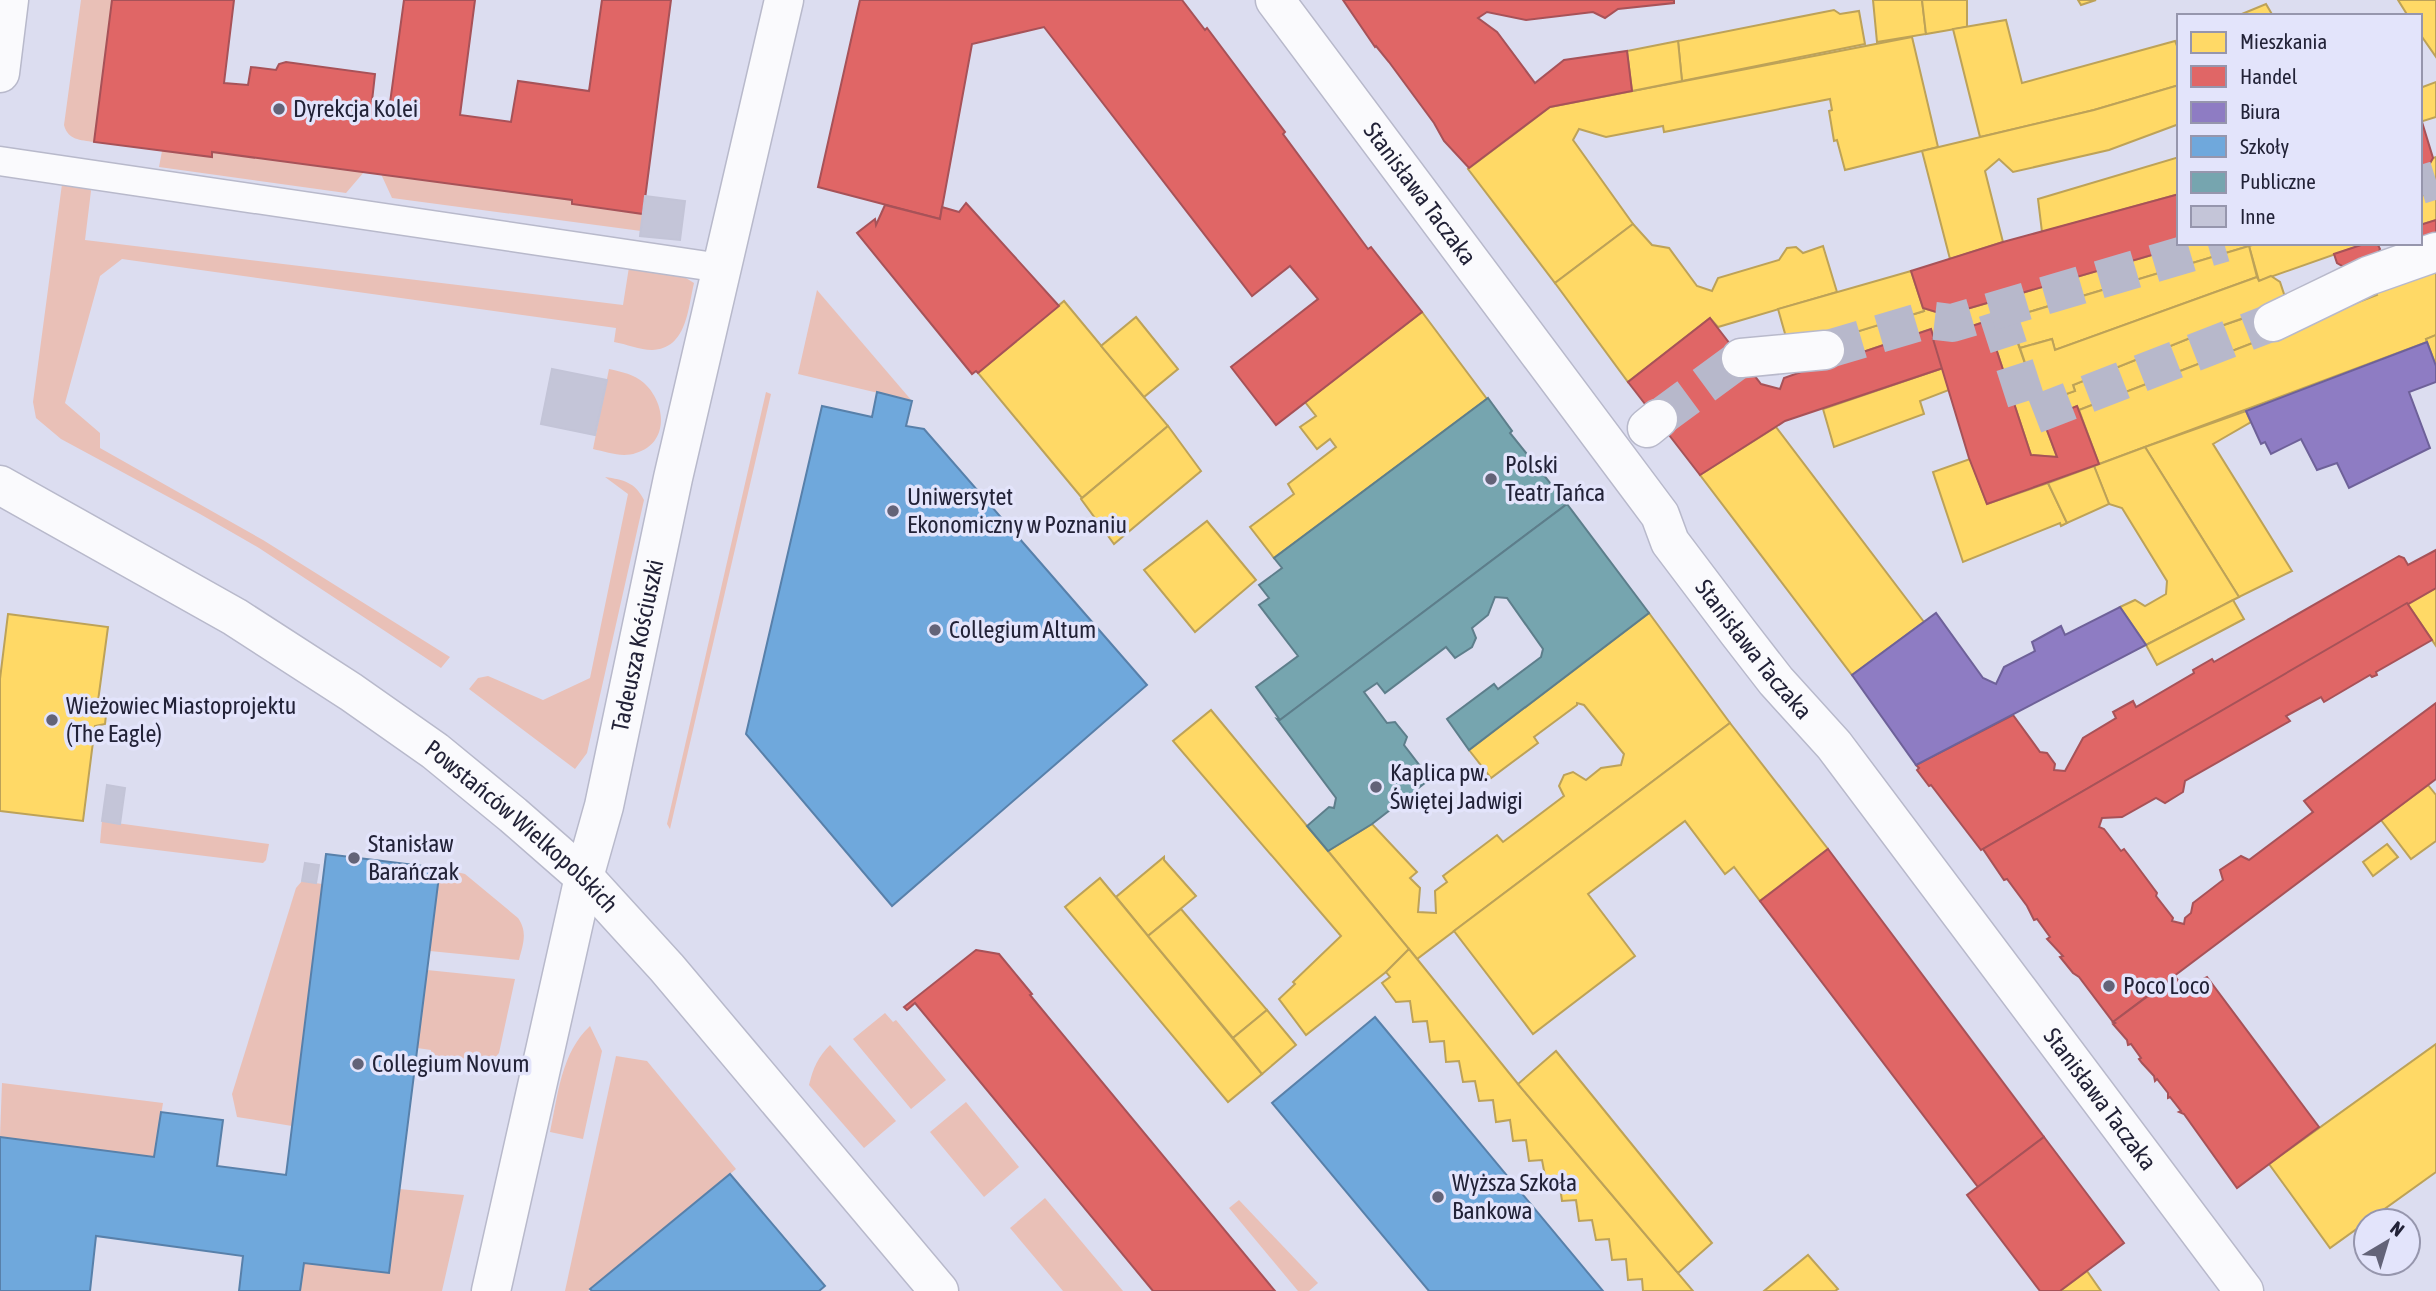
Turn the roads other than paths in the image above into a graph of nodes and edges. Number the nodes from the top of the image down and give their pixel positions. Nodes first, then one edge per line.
1 (9, 0) edge
2 (784, 0) edge
3 (1275, 0) edge
4 (0, 73) edge
5 (0, 161) edge
6 (2436, 252) edge
7 (721, 268) junction
8 (2273, 322) tunnel mouth
9 (1825, 350) tunnel mouth
10 (1741, 358) tunnel mouth
11 (1653, 424) tunnel mouth
12 (1613, 453) junction
13 (0, 485) edge
14 (584, 877) junction
15 (491, 1291) edge
16 (939, 1291) edge
17 (2244, 1291) edge

1 - 4 street
2 - 7 street, Tadeusza Kościuszki
3 - 12 street, Stanisława Taczaka
5 - 7 lane
6 - 8 street
7 - 14 street, Tadeusza Kościuszki
9 - 10 street
11 - 12 lane
12 - 17 street, Stanisława Taczaka
13 - 14 street, Powstańców Wielkopolskich
14 - 15 street, Tadeusza Kościuszki
14 - 16 street, Powstańców Wielkopolskich

